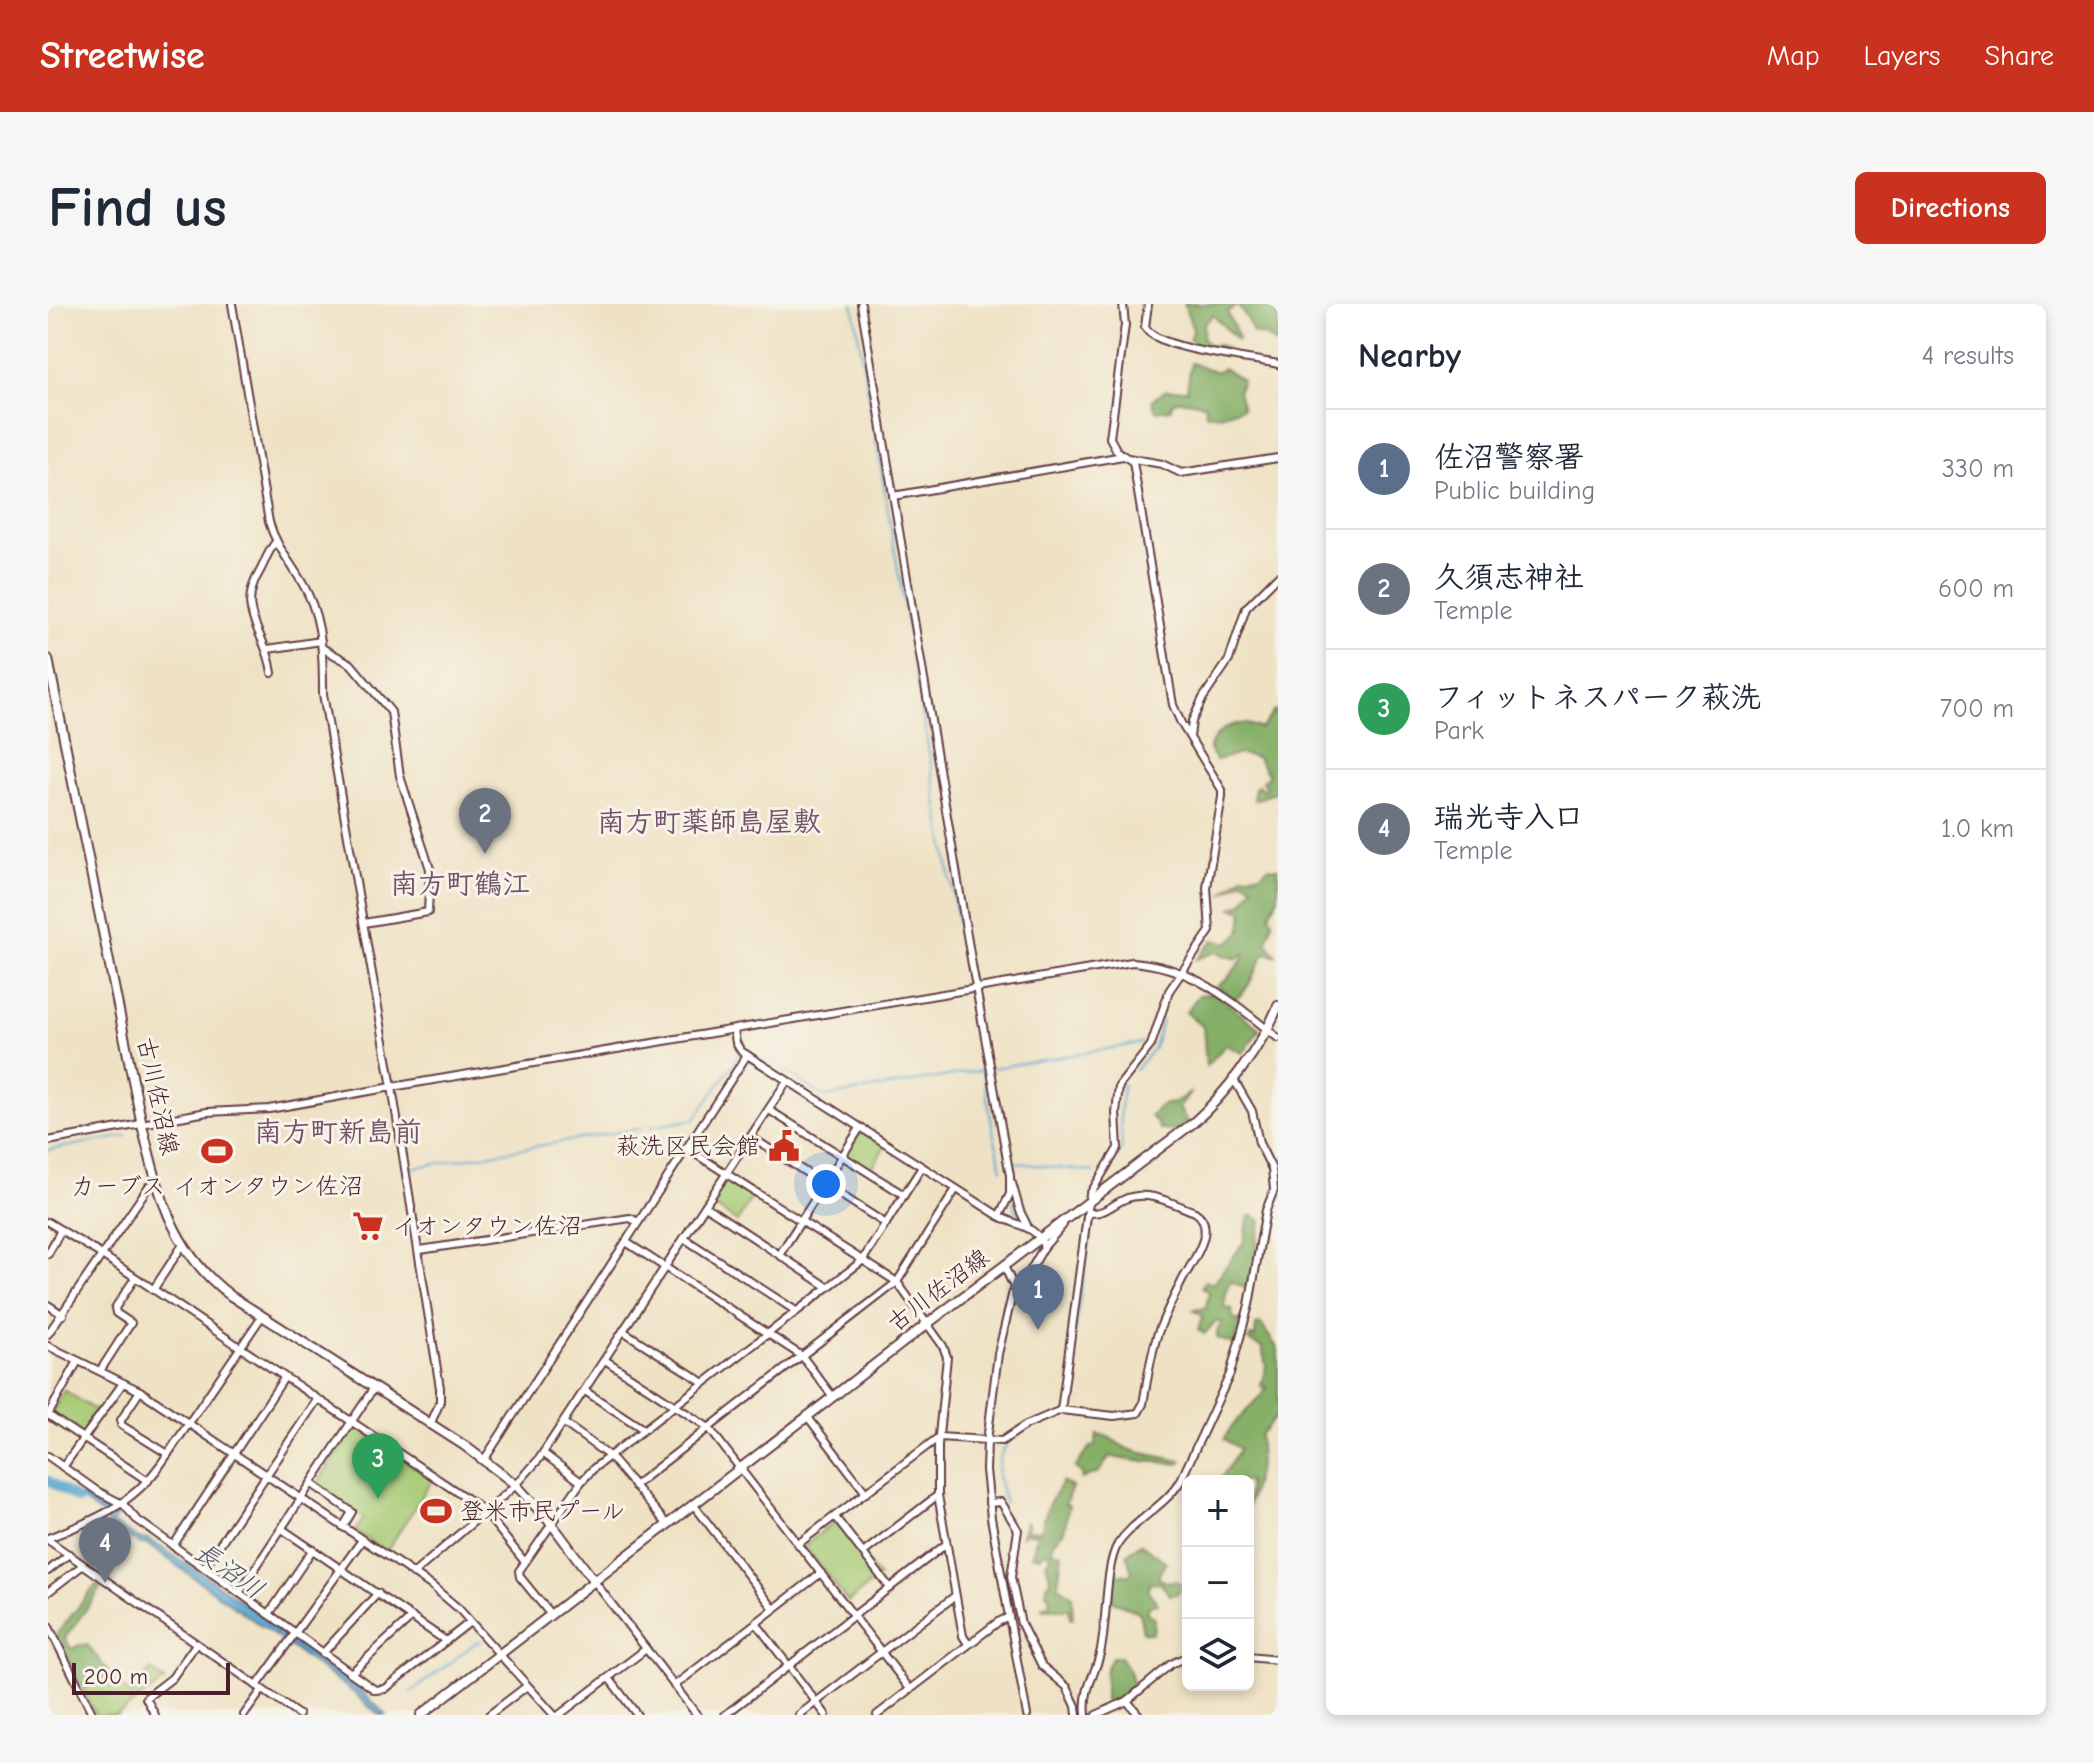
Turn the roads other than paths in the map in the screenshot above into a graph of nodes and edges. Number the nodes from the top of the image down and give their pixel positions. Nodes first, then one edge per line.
1 (232, 304) edge
2 (861, 304) edge
3 (1123, 304) edge
4 (1148, 304) edge
5 (1278, 364) edge
6 (1126, 457) junction
7 (1278, 458) edge
8 (893, 496) junction
9 (275, 543) junction
10 (1278, 576) edge
11 (322, 645) junction
12 (268, 649) junction
13 (48, 659) edge
14 (272, 673) dead end
15 (1190, 737) junction
16 (364, 923) junction
17 (1181, 971) junction
18 (976, 987) junction
19 (1278, 1006) edge
20 (734, 1030) junction
21 (1267, 1030) junction
22 (1278, 1038) edge
23 (747, 1055) junction
24 (1233, 1078) junction
25 (787, 1081) junction
26 (392, 1087) junction
27 (769, 1110) junction
28 (142, 1125) junction
29 (860, 1128) junction
30 (751, 1137) junction
31 (48, 1141) edge
32 (686, 1148) junction
33 (841, 1157) junction
34 (922, 1167) junction
35 (727, 1172) junction
36 (1010, 1176) junction
37 (156, 1182) junction
38 (824, 1184) junction
39 (956, 1189) junction
40 (904, 1195) junction
41 (1086, 1203) junction
42 (165, 1205) junction
43 (705, 1206) junction
44 (1091, 1213) junction
45 (999, 1216) junction
46 (800, 1221) junction
47 (48, 1222) edge
48 (638, 1222) junction
49 (886, 1224) junction
50 (1029, 1227) junction
51 (61, 1230) junction
52 (685, 1239) junction
53 (626, 1242) junction
54 (1042, 1242) junction
55 (182, 1246) junction
56 (420, 1250) junction
57 (48, 1254) edge
58 (780, 1254) junction
59 (102, 1255) junction
60 (862, 1261) junction
61 (1004, 1266) junction
62 (665, 1269) junction
63 (135, 1278) junction
64 (897, 1282) junction
65 (219, 1287) junction
66 (828, 1287) junction
67 (153, 1290) junction
68 (48, 1305) edge
69 (796, 1311) junction
70 (63, 1315) junction
71 (262, 1316) junction
72 (1007, 1316) junction
73 (927, 1324) junction
74 (623, 1331) junction
75 (767, 1333) junction
76 (48, 1334) edge
77 (48, 1346) edge
78 (240, 1348) junction
79 (802, 1356) junction
80 (605, 1360) junction
81 (78, 1361) junction
82 (100, 1371) junction
83 (284, 1378) junction
84 (703, 1382) junction
85 (123, 1383) junction
86 (373, 1389) junction
87 (140, 1391) junction
88 (585, 1391) junction
89 (833, 1397) junction
90 (317, 1400) junction
91 (674, 1405) junction
92 (1064, 1410) junction
93 (48, 1415) edge
94 (807, 1416) junction
95 (189, 1422) junction
96 (352, 1423) junction
97 (564, 1423) junction
98 (430, 1425) junction
99 (709, 1428) junction
100 (643, 1429) junction
101 (939, 1437) junction
102 (83, 1438) junction
103 (987, 1441) junction
104 (234, 1453) junction
105 (543, 1453) junction
106 (168, 1454) junction
107 (48, 1456) edge
108 (609, 1456) junction
109 (484, 1460) junction
110 (63, 1467) junction
111 (740, 1467) junction
112 (267, 1475) junction
113 (148, 1481) junction
114 (581, 1482) junction
115 (312, 1484) junction
116 (516, 1485) junction
117 (635, 1485) junction
118 (866, 1493) junction
119 (938, 1495) junction
120 (301, 1500) junction
121 (989, 1503) junction
122 (693, 1504) junction
123 (121, 1505) junction
124 (484, 1511) junction
125 (835, 1517) junction
126 (551, 1523) junction
127 (667, 1524) junction
128 (343, 1527) junction
129 (282, 1529) junction
130 (48, 1539) edge
131 (362, 1540) junction
132 (798, 1544) junction
133 (945, 1545) junction
134 (173, 1546) junction
135 (313, 1549) junction
136 (863, 1553) junction
137 (69, 1554) junction
138 (524, 1561) junction
139 (83, 1565) junction
140 (204, 1568) junction
141 (343, 1570) junction
142 (48, 1571) edge
143 (821, 1573) junction
144 (413, 1574) junction
145 (594, 1581) junction
146 (890, 1588) junction
147 (48, 1592) edge
148 (239, 1593) junction
149 (378, 1593) junction
150 (955, 1596) junction
151 (774, 1609) junction
152 (269, 1614) junction
153 (551, 1615) junction
154 (854, 1616) junction
155 (412, 1617) junction
156 (1009, 1617) junction
157 (470, 1622) junction
158 (756, 1623) junction
159 (48, 1625) edge
160 (1022, 1628) junction
161 (1011, 1629) junction
162 (294, 1635) junction
163 (446, 1641) junction
164 (196, 1644) junction
165 (968, 1644) junction
166 (646, 1649) junction
167 (882, 1651) junction
168 (323, 1653) junction
169 (500, 1654) junction
170 (1254, 1658) edge
171 (1182, 1659) edge
172 (1278, 1660) edge
173 (789, 1666) junction
174 (351, 1673) junction
175 (609, 1678) junction
176 (527, 1686) junction
177 (674, 1686) junction
178 (259, 1688) junction
179 (910, 1689) junction
180 (1127, 1701) junction
181 (816, 1702) junction
182 (887, 1712) edge
183 (90, 1714) edge
184 (155, 1715) edge
185 (244, 1715) edge
186 (299, 1715) edge
187 (421, 1715) edge
188 (489, 1715) edge
189 (556, 1715) edge
190 (637, 1715) edge
191 (697, 1715) edge
192 (725, 1715) edge
193 (799, 1715) edge
194 (826, 1715) edge
195 (877, 1715) edge
196 (1027, 1715) edge
197 (1077, 1715) edge
198 (1086, 1715) edge
199 (1096, 1715) edge
200 (1139, 1715) edge

1 - 9 street
2 - 8 street
3 - 6 street
4 - 5 street
6 - 7 street
6 - 8 street
6 - 15 street
8 - 18 street
9 - 11 street
9 - 12 street
10 - 15 street
11 - 12 street
11 - 16 street
11 - 16 street
12 - 14 street
13 - 28 main road, 古川佐沼線
15 - 17 street
16 - 26 street
17 - 18 street
17 - 21 street
17 - 41 street
18 - 20 street
18 - 36 street
19 - 21 main road, 古川佐沼線
20 - 23 street
20 - 26 street
21 - 22 street
21 - 24 main road, 古川佐沼線
23 - 25 street
23 - 32 street
24 - 41 main road, 古川佐沼線
24 - 198 street
25 - 27 street
25 - 29 street
26 - 28 street
26 - 56 street
27 - 30 street
27 - 33 street
28 - 31 street
28 - 37 main road, 古川佐沼線
29 - 33 street
29 - 34 street
30 - 35 street
30 - 38 street
32 - 35 street
32 - 48 street
33 - 38 street
33 - 40 street
34 - 39 street
34 - 40 street
35 - 43 street
35 - 46 street
36 - 45 street
36 - 50 street
37 - 42 main road, 古川佐沼線
37 - 59 street
38 - 46 street
38 - 49 street
39 - 45 street
39 - 64 street
40 - 49 street
41 - 44 street
41 - 54 main road, 古川佐沼線
42 - 55 main road, 古川佐沼線
42 - 65 street
43 - 52 street
43 - 58 street
44 - 92 street
44 - 92 street
45 - 50 street
46 - 58 street
46 - 60 street
47 - 51 street
48 - 53 street
48 - 56 street
49 - 60 street
50 - 54 street
51 - 57 street
51 - 59 street
52 - 62 street
52 - 69 street
53 - 62 street
53 - 109 street
54 - 61 main road, 古川佐沼線
54 - 72 street
55 - 65 main road, 古川佐沼線
55 - 67 street
56 - 98 street
58 - 66 street
59 - 63 street
59 - 70 street
60 - 64 street
60 - 66 street
61 - 72 street
61 - 73 main road, 古川佐沼線
62 - 74 street
62 - 75 street
63 - 67 street
63 - 82 street
64 - 73 street
64 - 79 street
65 - 71 main road, 古川佐沼線
66 - 69 street
67 - 78 street
68 - 70 street
69 - 75 street
70 - 76 street
71 - 78 street
71 - 86 main road, 古川佐沼線
72 - 103 street
73 - 89 main road, 古川佐沼線
73 - 101 street
74 - 80 street
74 - 84 street
75 - 79 street
75 - 84 street
77 - 81 street
78 - 83 street
78 - 95 street
79 - 89 street
79 - 99 street
80 - 88 street
80 - 91 street
81 - 82 street
81 - 93 street
82 - 85 street
83 - 90 street
83 - 104 street
84 - 91 street
85 - 87 street
85 - 102 street
86 - 96 street
86 - 98 main road, 古川佐沼線
87 - 95 street
87 - 106 street
88 - 97 street
88 - 100 street
89 - 94 main road, 古川佐沼線
90 - 96 street
90 - 112 street
91 - 99 street
91 - 100 street
92 - 103 street
93 - 102 street
94 - 111 main road, 古川佐沼線
94 - 118 street
95 - 104 street
95 - 106 street
96 - 115 street
96 - 124 street
97 - 105 street
97 - 108 street
98 - 109 main road, 古川佐沼線
99 - 111 street
99 - 117 street
100 - 108 street
101 - 103 street
101 - 118 street
101 - 119 street
102 - 110 street
102 - 113 street
103 - 121 street
104 - 112 street
104 - 134 street
105 - 114 street
105 - 116 street
106 - 113 street
107 - 110 street
108 - 114 street
108 - 117 street
109 - 116 main road, 古川佐沼線
110 - 123 street
111 - 122 main road, 古川佐沼線
111 - 132 street
112 - 120 street
112 - 140 street
113 - 123 street
114 - 126 street
115 - 120 street
115 - 128 street
116 - 124 street
116 - 126 main road, 古川佐沼線
117 - 127 street
118 - 125 street
119 - 133 street
119 - 136 street
120 - 128 street
120 - 129 street
121 - 156 street
121 - 160 street
122 - 127 main road, 古川佐沼線
122 - 151 street
123 - 130 street
123 - 134 street
124 - 138 street
124 - 144 street
125 - 132 street
125 - 136 street
126 - 138 street
126 - 145 main road, 古川佐沼線
127 - 145 main road, 古川佐沼線
128 - 131 street
129 - 135 street
129 - 148 street
130 - 137 street
131 - 141 street
131 - 144 street
132 - 143 street
133 - 146 street
133 - 150 street
134 - 140 street
135 - 141 street
135 - 152 street
136 - 146 street
137 - 139 street
137 - 142 street
138 - 153 street
139 - 147 street
139 - 164 street
140 - 148 street
141 - 149 street
141 - 162 street
143 - 151 street
143 - 154 street
144 - 157 street
145 - 153 main road, 古川佐沼線
145 - 166 street
146 - 154 street
148 - 152 street
149 - 155 street
149 - 168 street
150 - 165 street
150 - 167 street
151 - 158 street
152 - 162 street
153 - 169 main road, 古川佐沼線
154 - 167 street
154 - 173 street
155 - 163 street
155 - 174 street
156 - 161 street
156 - 165 street
157 - 163 street
157 - 169 street
158 - 173 street
158 - 177 street
159 - 183 street
160 - 161 street
160 - 197 street
161 - 196 street
162 - 168 street
162 - 178 street
163 - 174 street
164 - 178 street
164 - 184 street
165 - 179 street
166 - 175 street
166 - 177 street
167 - 179 street
167 - 181 street
168 - 174 street
169 - 176 street
169 - 187 main road, 古川佐沼線
170 - 172 street
171 - 180 street
173 - 181 street
173 - 192 street
175 - 189 street
175 - 190 street
176 - 188 street
176 - 189 street
177 - 191 street
178 - 185 street
178 - 186 street
179 - 182 street
180 - 199 street
180 - 200 street
181 - 193 street
181 - 194 street
182 - 195 street

